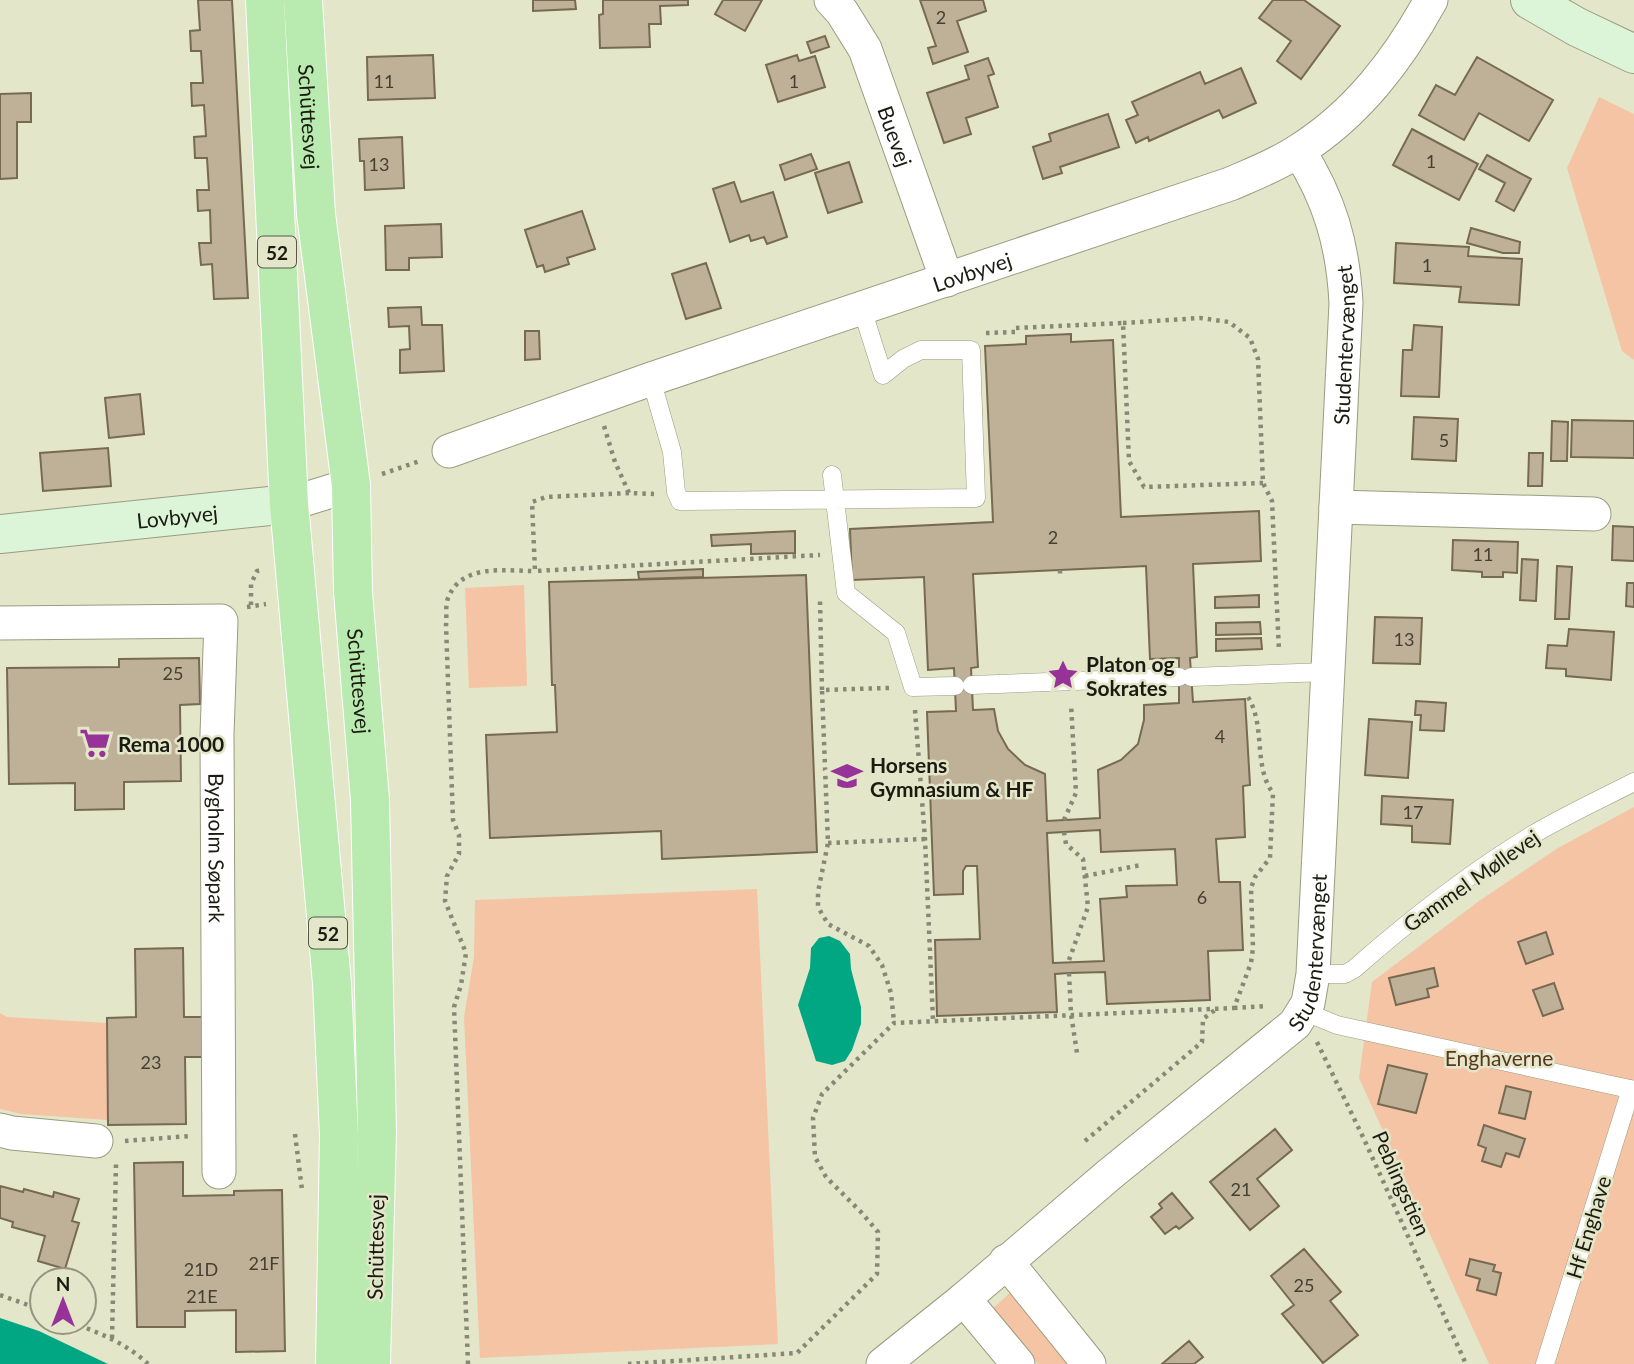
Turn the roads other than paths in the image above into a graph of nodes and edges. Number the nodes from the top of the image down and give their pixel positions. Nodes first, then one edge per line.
1 (265, 0) edge
2 (303, 0) edge
3 (831, 0) edge
4 (1431, 0) edge
5 (1530, 0) edge
6 (1634, 54) edge
7 (1299, 151) junction
8 (947, 280) junction
9 (862, 309) junction
10 (651, 379) junction
11 (449, 451) road end
12 (832, 475) dead end
13 (351, 485) junction
14 (835, 500) junction
15 (289, 504) junction
16 (1336, 507) junction
17 (1594, 514) dead end
18 (0, 534) edge
19 (0, 623) edge
20 (1328, 672) junction
21 (1634, 782) edge
22 (1305, 1003) junction
23 (1632, 1089) edge
24 (0, 1129) edge
25 (107, 1141) road end
26 (219, 1172) dead end
27 (1006, 1261) junction
28 (964, 1299) junction
29 (335, 1364) edge
30 (370, 1364) edge
31 (883, 1364) edge
32 (1018, 1364) edge
33 (1089, 1364) edge
34 (1545, 1364) edge

1 - 15 main road, Schüttesvej / 52
2 - 13 main road, Schüttesvej / 52
3 - 8 street, Buevej
4 - 7 street, Lovbyvej
5 - 6 street
7 - 8 street, Lovbyvej
7 - 16 street, Studentervænget
8 - 9 street, Lovbyvej
9 - 10 street, Lovbyvej
9 - 14 lane
10 - 11 street, Lovbyvej
10 - 14 lane
12 - 14 lane
13 - 15 street, Lovbyvej
13 - 30 main road, Schüttesvej / 52
14 - 20 lane
15 - 18 street, Lovbyvej
15 - 29 main road, Schüttesvej / 52
16 - 17 street
16 - 20 street, Studentervænget
19 - 26 street, Bygholm Søpark
20 - 22 street, Studentervænget
21 - 22 lane, Gammel Møllevej
22 - 23 lane, Hf Enghave
22 - 27 street, Studentervænget
23 - 34 lane, Hf Enghave
24 - 25 street
27 - 28 street, Studentervænget
27 - 33 street
28 - 31 street, Studentervænget
28 - 32 street

